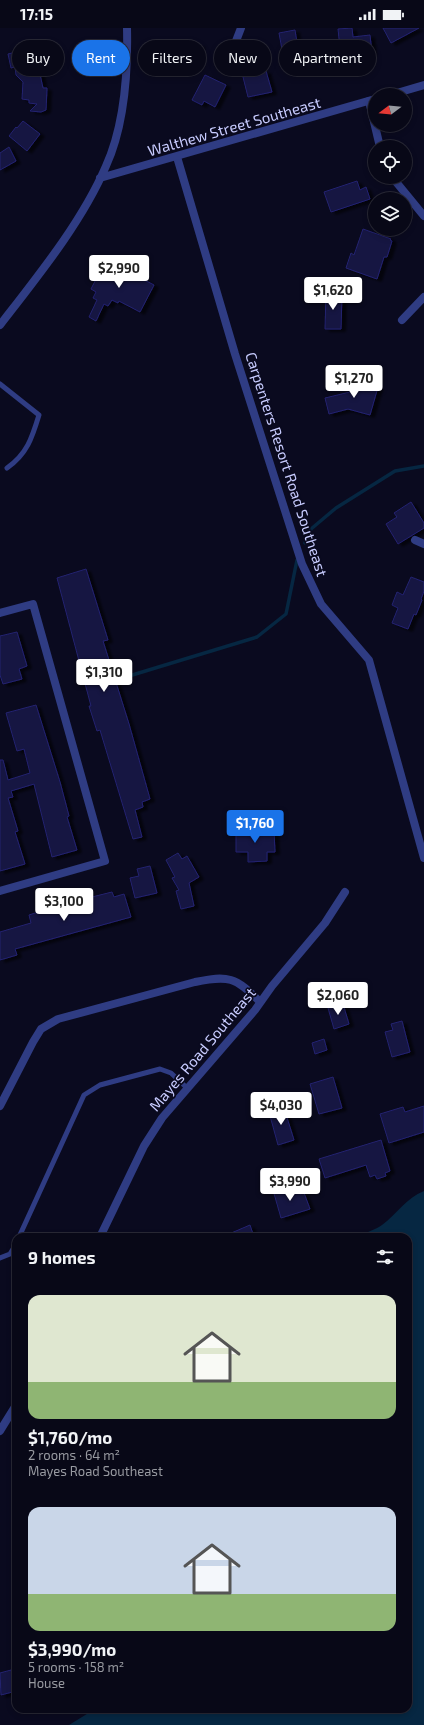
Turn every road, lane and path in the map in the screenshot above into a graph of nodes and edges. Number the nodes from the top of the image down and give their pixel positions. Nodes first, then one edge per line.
1 (127, 28) edge
2 (240, 28) edge
3 (236, 40) edge
4 (424, 86) edge
5 (412, 89) edge
6 (368, 101) edge
7 (177, 156) junction
8 (100, 178) junction
9 (398, 184) edge
10 (424, 216) edge
11 (424, 297) edge
12 (402, 320) dead end
13 (0, 325) edge
14 (0, 384) edge
15 (7, 468) dead end
16 (415, 540) dead end
17 (424, 544) edge
18 (0, 613) edge
19 (424, 858) edge
20 (0, 891) edge
21 (345, 892) dead end
22 (260, 1002) junction
23 (187, 1088) junction
24 (0, 1106) edge
25 (21, 1233) edge
26 (102, 1233) edge
27 (12, 1251) edge
28 (0, 1258) edge
29 (12, 1412) edge
30 (0, 1431) edge

1 - 8 street
2 - 3 street
4 - 5 street
6 - 7 street, Walthew Street Southeast
7 - 8 street, Walthew Street Southeast
7 - 19 street, Carpenters Resort Road Southeast
8 - 13 street
9 - 10 street
11 - 12 street
14 - 15 lane
16 - 17 street
18 - 20 street
21 - 22 street, Mayes Road Southeast
22 - 23 street, Mayes Road Southeast
22 - 24 street
23 - 25 lane
23 - 26 street, Mayes Road Southeast
27 - 28 lane
29 - 30 street

